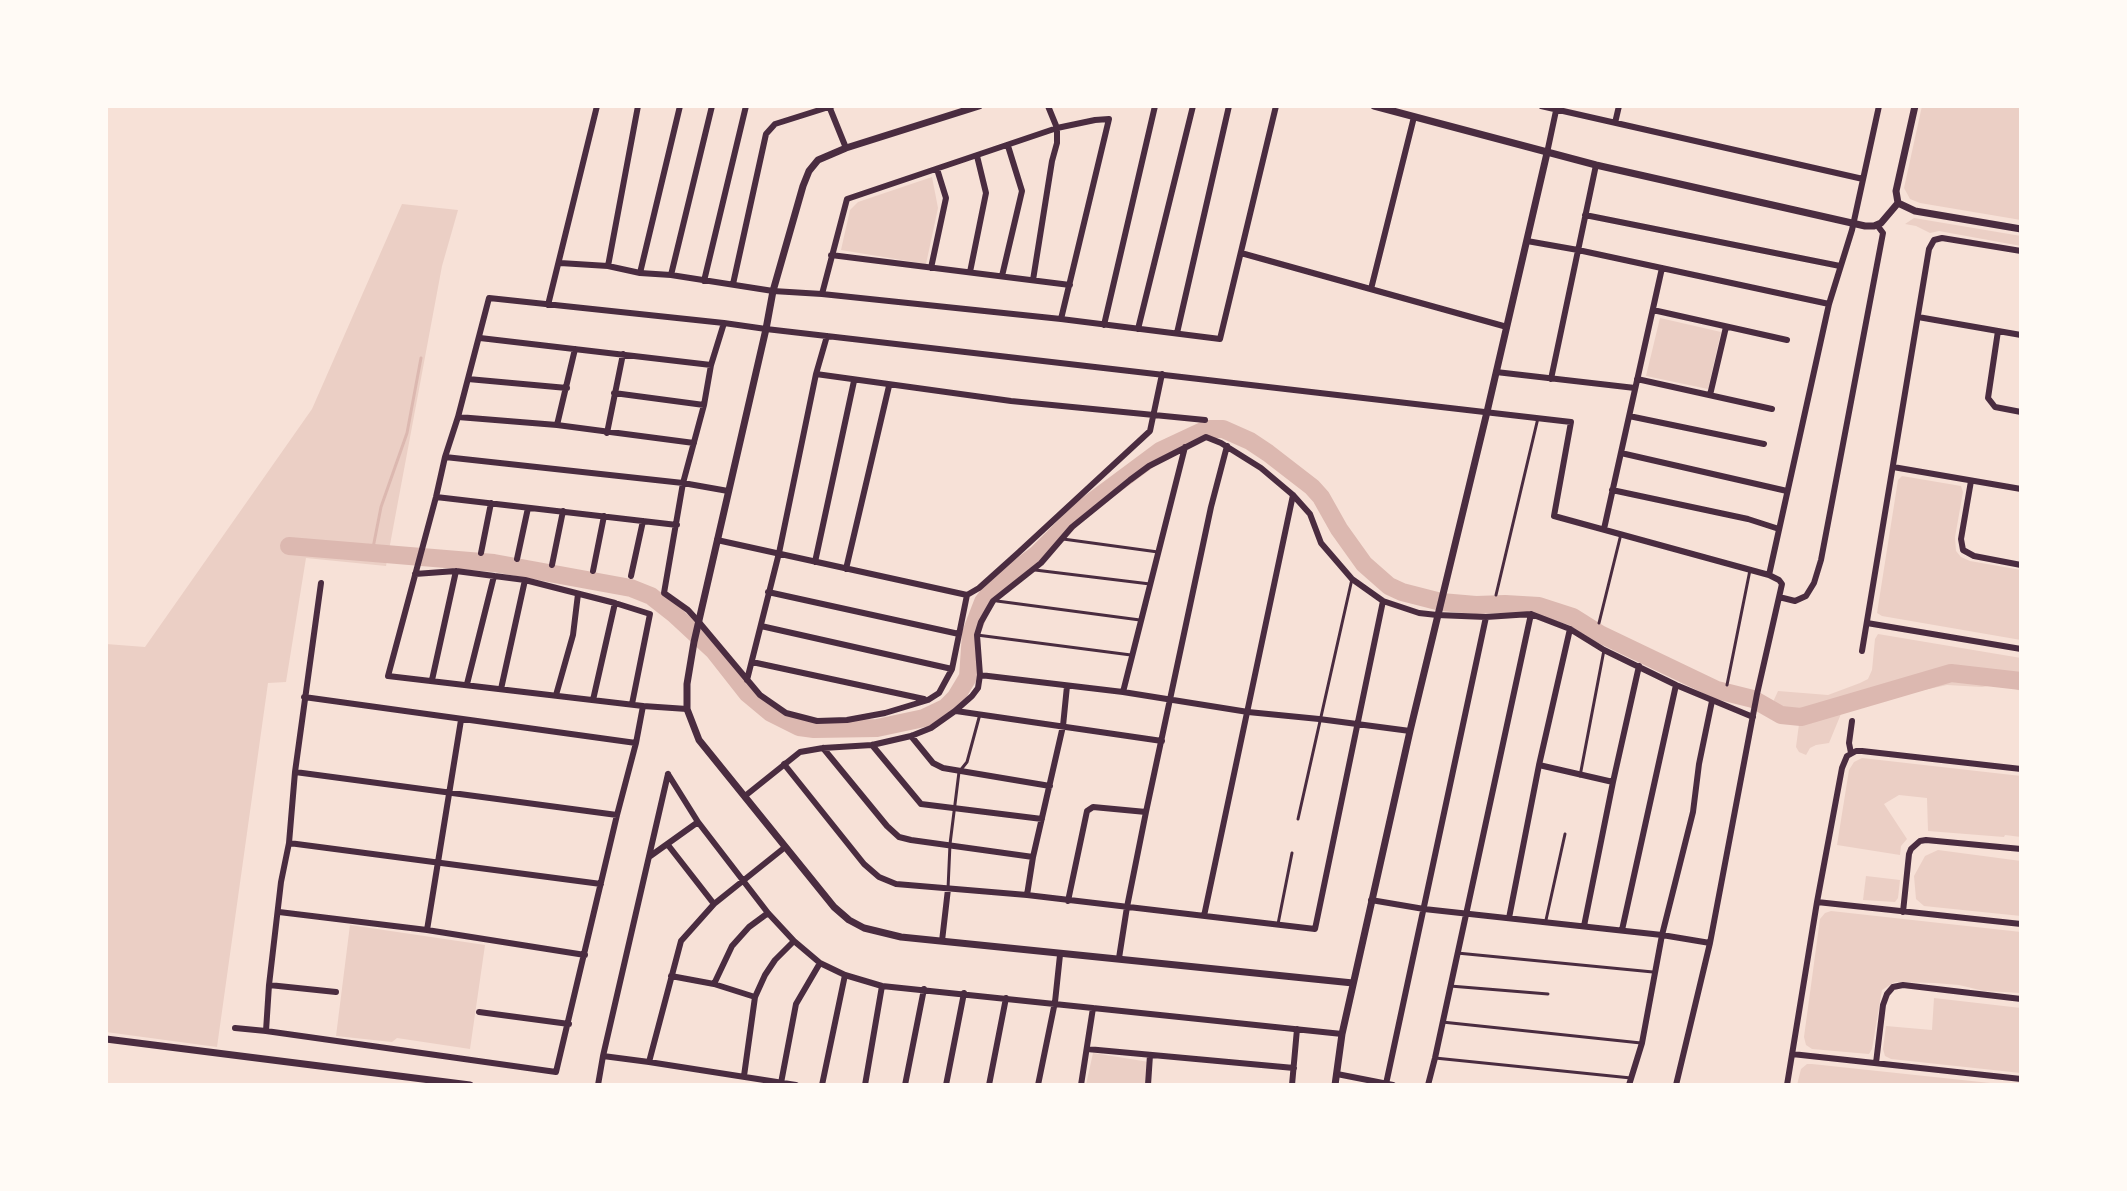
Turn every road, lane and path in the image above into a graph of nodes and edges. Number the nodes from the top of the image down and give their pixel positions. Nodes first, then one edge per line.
1 (597, 106) edge
2 (638, 106) edge
3 (680, 106) edge
4 (712, 106) edge
5 (746, 106) edge
6 (830, 106) edge
7 (979, 106) edge
8 (1048, 106) edge
9 (1155, 106) edge
10 (1193, 106) edge
11 (1229, 106) edge
12 (1276, 106) edge
13 (1374, 106) edge
14 (1541, 106) edge
15 (1619, 106) edge
16 (1879, 106) edge
17 (1915, 106) edge
18 (1557, 108) edge
19 (1414, 117) junction
20 (1615, 123) junction
21 (1057, 128) junction
22 (1008, 146) junction
23 (846, 148) junction
24 (1547, 153) junction
25 (977, 156) junction
26 (1596, 165) junction
27 (937, 169) junction
28 (1863, 179) junction
29 (1898, 203) junction
30 (1585, 215) junction
31 (1853, 223) junction
32 (1877, 225) junction
33 (2021, 229) edge
34 (1527, 241) junction
35 (1578, 250) junction
36 (2021, 251) edge
37 (1241, 253) junction
38 (831, 255) junction
39 (560, 263) junction
40 (608, 266) junction
41 (1840, 266) junction
42 (931, 268) junction
43 (1662, 268) junction
44 (970, 272) junction
45 (640, 273) junction
46 (671, 275) junction
47 (1002, 276) junction
48 (1033, 280) junction
49 (704, 281) junction
50 (733, 284) junction
51 (1070, 285) junction
52 (1371, 289) junction
53 (773, 291) junction
54 (822, 294) junction
55 (1829, 304) junction
56 (548, 305) junction
57 (1653, 310) junction
58 (1918, 317) junction
59 (1061, 319) junction
60 (724, 323) junction
61 (1104, 325) junction
62 (1507, 327) junction
63 (1726, 327) junction
64 (766, 329) junction
65 (1138, 329) junction
66 (1998, 331) junction
67 (1177, 333) junction
68 (2021, 335) edge
69 (827, 336) junction
70 (480, 338) junction
71 (1787, 340) dead end
72 (575, 349) junction
73 (623, 354) junction
74 (711, 365) junction
75 (1496, 372) junction
76 (816, 374) junction
77 (1162, 374) junction
78 (468, 379) junction
79 (1551, 379) junction
80 (1637, 379) junction
81 (854, 381) junction
82 (889, 386) junction
83 (567, 388) junction
84 (1635, 388) junction
85 (614, 393) junction
86 (1710, 395) junction
87 (704, 405) junction
88 (1772, 409) dead end
89 (1487, 412) junction
90 (2021, 412) edge
91 (1154, 413) junction
92 (1629, 416) junction
93 (458, 417) junction
94 (1538, 418) junction
95 (1205, 420) dead end
96 (557, 425) junction
97 (607, 433) junction
98 (694, 443) junction
99 (1764, 444) dead end
100 (1227, 446) junction
101 (1185, 447) junction
102 (1621, 453) junction
103 (445, 457) junction
104 (1893, 467) junction
105 (1971, 481) junction
106 (683, 483) junction
107 (2021, 489) edge
108 (1612, 490) junction
109 (728, 491) junction
110 (1787, 491) junction
111 (1293, 495) junction
112 (436, 497) junction
113 (491, 503) junction
114 (528, 508) junction
115 (563, 511) junction
116 (604, 516) junction
117 (643, 521) junction
118 (677, 525) junction
119 (1604, 529) junction
120 (1779, 529) junction
121 (1621, 534) junction
122 (1063, 539) junction
123 (717, 540) junction
124 (1158, 552) junction
125 (481, 553) dead end
126 (779, 553) junction
127 (517, 559) dead end
128 (815, 562) junction
129 (552, 565) dead end
130 (2021, 565) edge
131 (846, 569) junction
132 (1033, 570) junction
133 (1750, 570) junction
134 (416, 571) junction
135 (456, 571) junction
136 (593, 571) dead end
137 (1769, 575) junction
138 (494, 576) junction
139 (631, 576) dead end
140 (1352, 579) junction
141 (525, 580) junction
142 (321, 583) dead end
143 (1150, 584) junction
144 (768, 592) junction
145 (578, 594) junction
146 (967, 595) junction
147 (1496, 595) dead end
148 (1779, 597) junction
149 (993, 601) junction
150 (1383, 601) junction
151 (615, 603) junction
152 (1531, 614) junction
153 (1437, 615) junction
154 (1486, 617) junction
155 (1140, 620) junction
156 (698, 621) junction
157 (1599, 623) dead end
158 (1867, 623) junction
159 (761, 626) junction
160 (1570, 629) junction
161 (959, 634) junction
162 (977, 635) junction
163 (2021, 649) edge
164 (1604, 650) junction
165 (1862, 651) dead end
166 (1131, 655) junction
167 (752, 662) junction
168 (1639, 666) junction
169 (952, 669) junction
170 (980, 675) junction
171 (432, 680) junction
172 (747, 680) junction
173 (467, 684) junction
174 (1676, 685) junction
175 (1727, 685) dead end
176 (1067, 686) junction
177 (501, 689) junction
178 (1123, 692) junction
179 (556, 695) junction
180 (304, 697) junction
181 (593, 700) junction
182 (928, 700) junction
183 (1170, 701) junction
184 (1712, 701) junction
185 (632, 704) junction
186 (643, 706) junction
187 (687, 709) junction
188 (955, 711) junction
189 (1248, 712) junction
190 (980, 714) junction
191 (1753, 717) junction
192 (1319, 719) junction
193 (461, 720) junction
194 (1852, 721) dead end
195 (1359, 725) junction
196 (1063, 726) junction
197 (1410, 731) junction
198 (911, 736) junction
199 (1162, 741) junction
200 (636, 743) junction
201 (872, 745) junction
202 (823, 748) junction
203 (1851, 753) junction
204 (784, 764) junction
205 (1539, 765) junction
206 (2021, 769) edge
207 (295, 772) junction
208 (959, 772) junction
209 (1580, 776) junction
210 (1613, 782) junction
211 (1050, 786) junction
212 (449, 791) junction
213 (745, 796) junction
214 (956, 808) junction
215 (1146, 812) junction
216 (617, 815) junction
217 (1042, 819) junction
218 (1298, 819) dead end
219 (698, 822) junction
220 (1565, 834) dead end
221 (289, 843) junction
222 (950, 844) junction
223 (668, 845) junction
224 (784, 848) junction
225 (2021, 849) edge
226 (1292, 853) dead end
227 (1033, 857) junction
228 (648, 858) junction
229 (437, 863) junction
230 (744, 879) junction
231 (601, 884) junction
232 (948, 889) junction
233 (1027, 895) junction
234 (1371, 900) junction
235 (1068, 901) junction
236 (1817, 902) junction
237 (714, 904) junction
238 (1127, 907) junction
239 (1424, 909) junction
240 (279, 912) junction
241 (1903, 912) junction
242 (768, 913) junction
243 (1466, 914) junction
244 (1204, 916) junction
245 (1509, 918) junction
246 (1545, 922) junction
247 (1278, 924) junction
248 (2021, 924) edge
249 (1584, 926) junction
250 (427, 930) junction
251 (1622, 930) junction
252 (1662, 935) junction
253 (794, 941) junction
254 (942, 941) junction
255 (1710, 943) junction
256 (1457, 953) junction
257 (585, 955) junction
258 (1060, 955) junction
259 (1119, 958) junction
260 (820, 963) junction
261 (1655, 972) junction
262 (845, 975) junction
263 (671, 976) junction
264 (1353, 983) junction
265 (714, 984) junction
266 (269, 985) junction
267 (882, 986) junction
268 (1450, 986) junction
269 (924, 989) junction
270 (336, 992) dead end
271 (964, 993) junction
272 (1548, 994) dead end
273 (755, 997) junction
274 (1006, 998) junction
275 (2021, 999) edge
276 (1055, 1002) junction
277 (1093, 1008) junction
278 (479, 1012) dead end
279 (1442, 1022) junction
280 (569, 1024) junction
281 (235, 1028) dead end
282 (1297, 1029) junction
283 (266, 1031) junction
284 (1342, 1034) junction
285 (106, 1039) edge
286 (1642, 1043) junction
287 (1087, 1049) junction
288 (1792, 1054) junction
289 (1150, 1055) junction
290 (603, 1056) junction
291 (1435, 1058) junction
292 (649, 1062) junction
293 (1876, 1063) junction
294 (1294, 1068) junction
295 (1337, 1074) junction
296 (744, 1076) junction
297 (2021, 1079) edge
298 (1630, 1081) edge
299 (781, 1083) junction
300 (1390, 1084) edge
301 (470, 1085) edge
302 (598, 1085) edge
303 (796, 1085) edge
304 (822, 1085) edge
305 (865, 1085) edge
306 (905, 1085) edge
307 (946, 1085) edge
308 (989, 1085) edge
309 (1038, 1085) edge
310 (1081, 1085) edge
311 (1148, 1085) edge
312 (1292, 1085) edge
313 (1335, 1085) edge
314 (1428, 1085) edge
315 (1676, 1085) edge
316 (1787, 1085) edge

1 - 39 street
2 - 40 street
3 - 45 street
4 - 46 street
5 - 49 street
6 - 23 street
6 - 50 street
7 - 23 street
8 - 21 street
9 - 61 street
10 - 65 street
11 - 67 street
12 - 37 street
13 - 19 street
14 - 18 street
15 - 20 street
16 - 28 street
17 - 29 street
18 - 20 street
18 - 24 street
19 - 24 street
19 - 52 street
20 - 28 street
21 - 22 street
21 - 48 street
21 - 51 street
22 - 25 street
22 - 47 street
23 - 53 street
24 - 26 street
24 - 34 street
25 - 27 street
25 - 44 street
26 - 30 street
26 - 31 street
27 - 38 street
27 - 42 street
28 - 31 street
29 - 32 street
29 - 33 street
30 - 35 street
30 - 41 street
31 - 32 street
31 - 41 street
32 - 148 street
34 - 35 street
34 - 62 street
35 - 43 street
35 - 79 street
36 - 58 street
37 - 52 street
37 - 67 street
38 - 42 street
38 - 54 street
39 - 40 street
39 - 56 street
40 - 45 street
41 - 55 street
42 - 44 street
43 - 55 street
43 - 57 street
44 - 47 street
45 - 46 street
46 - 49 street
47 - 48 street
48 - 51 street
49 - 50 street
50 - 53 street
51 - 59 street
52 - 62 street
53 - 54 street
53 - 64 street
54 - 59 street
55 - 110 street
56 - 60 street
56 - 70 street
57 - 63 street
57 - 80 street
58 - 66 street
58 - 104 street
59 - 61 street
60 - 64 street
60 - 74 street
61 - 65 street
62 - 75 street
63 - 71 street
63 - 86 street
64 - 69 street
64 - 109 street
65 - 67 street
66 - 68 street
66 - 90 street
69 - 76 street
69 - 77 street
70 - 72 street
70 - 78 street
72 - 73 street
72 - 83 street
73 - 74 street
73 - 85 street
74 - 87 street
75 - 79 street
75 - 89 street
76 - 81 street
76 - 126 street
77 - 89 street
77 - 91 street
78 - 83 street
78 - 93 street
79 - 84 street
80 - 84 street
80 - 86 street
81 - 82 street
81 - 128 street
82 - 91 street
82 - 131 street
83 - 96 street
84 - 92 street
85 - 87 street
85 - 97 street
86 - 88 street
87 - 98 street
89 - 94 street
89 - 153 street
91 - 95 street
91 - 146 street
92 - 99 street
92 - 102 street
93 - 96 street
93 - 103 street
94 - 119 street
94 - 147 lane
96 - 97 street
97 - 98 street
98 - 106 street
100 - 101 street
100 - 111 street
100 - 183 street
101 - 122 street
101 - 124 street
102 - 108 street
102 - 110 street
103 - 106 street
103 - 112 street
104 - 105 street
104 - 158 street
105 - 107 street
105 - 130 street
106 - 109 street
106 - 118 street
108 - 119 street
108 - 120 street
109 - 123 street
110 - 120 street
111 - 140 street
111 - 189 street
112 - 113 street
112 - 134 street
113 - 114 street
113 - 125 street
114 - 115 street
114 - 127 street
115 - 116 street
115 - 129 street
116 - 117 street
116 - 136 street
117 - 118 street
117 - 139 street
118 - 156 street
119 - 121 street
120 - 137 street
121 - 133 street
121 - 157 lane
122 - 124 lane
122 - 132 street
123 - 126 street
123 - 156 street
124 - 143 street
126 - 128 street
126 - 144 street
128 - 131 street
131 - 146 street
132 - 143 lane
132 - 149 street
133 - 137 street
133 - 175 lane
134 - 135 street
134 - 171 street
135 - 138 street
135 - 171 street
137 - 148 street
138 - 141 street
138 - 173 street
140 - 150 street
140 - 192 lane
141 - 145 street
141 - 177 street
142 - 180 street
143 - 155 street
144 - 159 street
144 - 161 street
145 - 151 street
145 - 179 street
146 - 161 street
148 - 191 street
149 - 155 lane
149 - 162 street
150 - 153 street
150 - 195 street
151 - 181 street
151 - 185 street
152 - 154 street
152 - 160 street
152 - 243 street
153 - 154 street
153 - 197 street
154 - 239 street
155 - 166 street
156 - 172 street
156 - 187 street
158 - 163 street
158 - 165 street
159 - 167 street
159 - 169 street
160 - 164 street
160 - 205 street
161 - 169 street
162 - 166 lane
162 - 170 street
164 - 168 street
164 - 209 lane
166 - 178 street
167 - 172 street
167 - 182 street
168 - 174 street
168 - 210 street
169 - 182 street
170 - 176 street
170 - 188 street
171 - 173 street
172 - 182 street
173 - 177 street
174 - 184 street
174 - 251 street
176 - 178 street
176 - 196 street
177 - 179 street
178 - 183 street
179 - 181 street
180 - 193 street
180 - 207 street
181 - 185 street
183 - 189 street
183 - 199 street
184 - 191 street
184 - 252 street
185 - 186 street
186 - 187 street
186 - 200 street
187 - 213 street
188 - 190 street
188 - 198 street
189 - 192 street
189 - 244 street
190 - 196 street
190 - 208 lane
191 - 255 street
192 - 195 street
192 - 218 lane
193 - 200 street
193 - 212 street
194 - 203 street
195 - 197 street
195 - 247 street
196 - 199 street
196 - 211 street
197 - 234 street
198 - 201 street
198 - 208 street
199 - 215 street
200 - 216 street
201 - 202 street
201 - 214 street
202 - 204 street
202 - 222 street
203 - 206 street
203 - 236 street
204 - 213 street
204 - 232 street
205 - 209 street
205 - 245 street
207 - 212 street
207 - 221 street
208 - 211 street
208 - 214 lane
209 - 210 street
210 - 249 street
211 - 217 street
212 - 216 street
212 - 229 street
213 - 224 street
214 - 217 street
214 - 222 lane
215 - 235 street
215 - 238 street
216 - 231 street
217 - 227 street
219 - 223 street
219 - 228 street
219 - 230 street
220 - 246 lane
221 - 229 street
221 - 240 street
222 - 227 street
222 - 232 lane
223 - 228 street
223 - 237 street
224 - 230 street
224 - 254 street
225 - 241 street
226 - 247 lane
227 - 233 street
228 - 290 street
229 - 231 street
229 - 250 street
230 - 237 street
230 - 242 street
231 - 257 street
232 - 233 street
232 - 254 street
233 - 235 street
234 - 239 street
234 - 264 street
235 - 238 street
236 - 241 street
236 - 288 street
237 - 263 street
238 - 244 street
238 - 259 street
239 - 243 street
239 - 300 street
240 - 250 street
240 - 266 street
241 - 248 street
242 - 253 street
242 - 265 street
243 - 245 street
243 - 256 street
244 - 247 street
245 - 246 street
246 - 249 street
249 - 251 street
250 - 257 street
251 - 252 street
252 - 255 street
252 - 261 street
253 - 260 street
253 - 273 street
254 - 258 street
255 - 315 street
256 - 261 lane
256 - 268 street
257 - 280 street
258 - 259 street
258 - 276 street
259 - 264 street
260 - 262 street
260 - 299 street
261 - 286 street
262 - 267 street
262 - 304 street
263 - 265 street
263 - 292 street
264 - 284 street
265 - 273 street
266 - 270 street
266 - 283 street
267 - 269 street
267 - 305 street
268 - 272 lane
268 - 279 street
269 - 271 street
269 - 306 street
271 - 274 street
271 - 307 street
273 - 296 street
274 - 276 street
274 - 308 street
275 - 293 street
276 - 277 street
276 - 309 street
277 - 282 street
277 - 287 street
278 - 280 street
279 - 286 lane
279 - 291 street
280 - 283 street
281 - 283 street
282 - 284 street
282 - 294 street
284 - 295 street
285 - 301 street
286 - 298 street
287 - 289 street
287 - 310 street
288 - 293 street
288 - 316 street
289 - 294 street
289 - 311 street
290 - 292 street
290 - 302 street
291 - 298 lane
291 - 314 street
292 - 296 street
293 - 297 street
294 - 312 street
295 - 300 street
295 - 313 street
296 - 299 street
299 - 303 street

